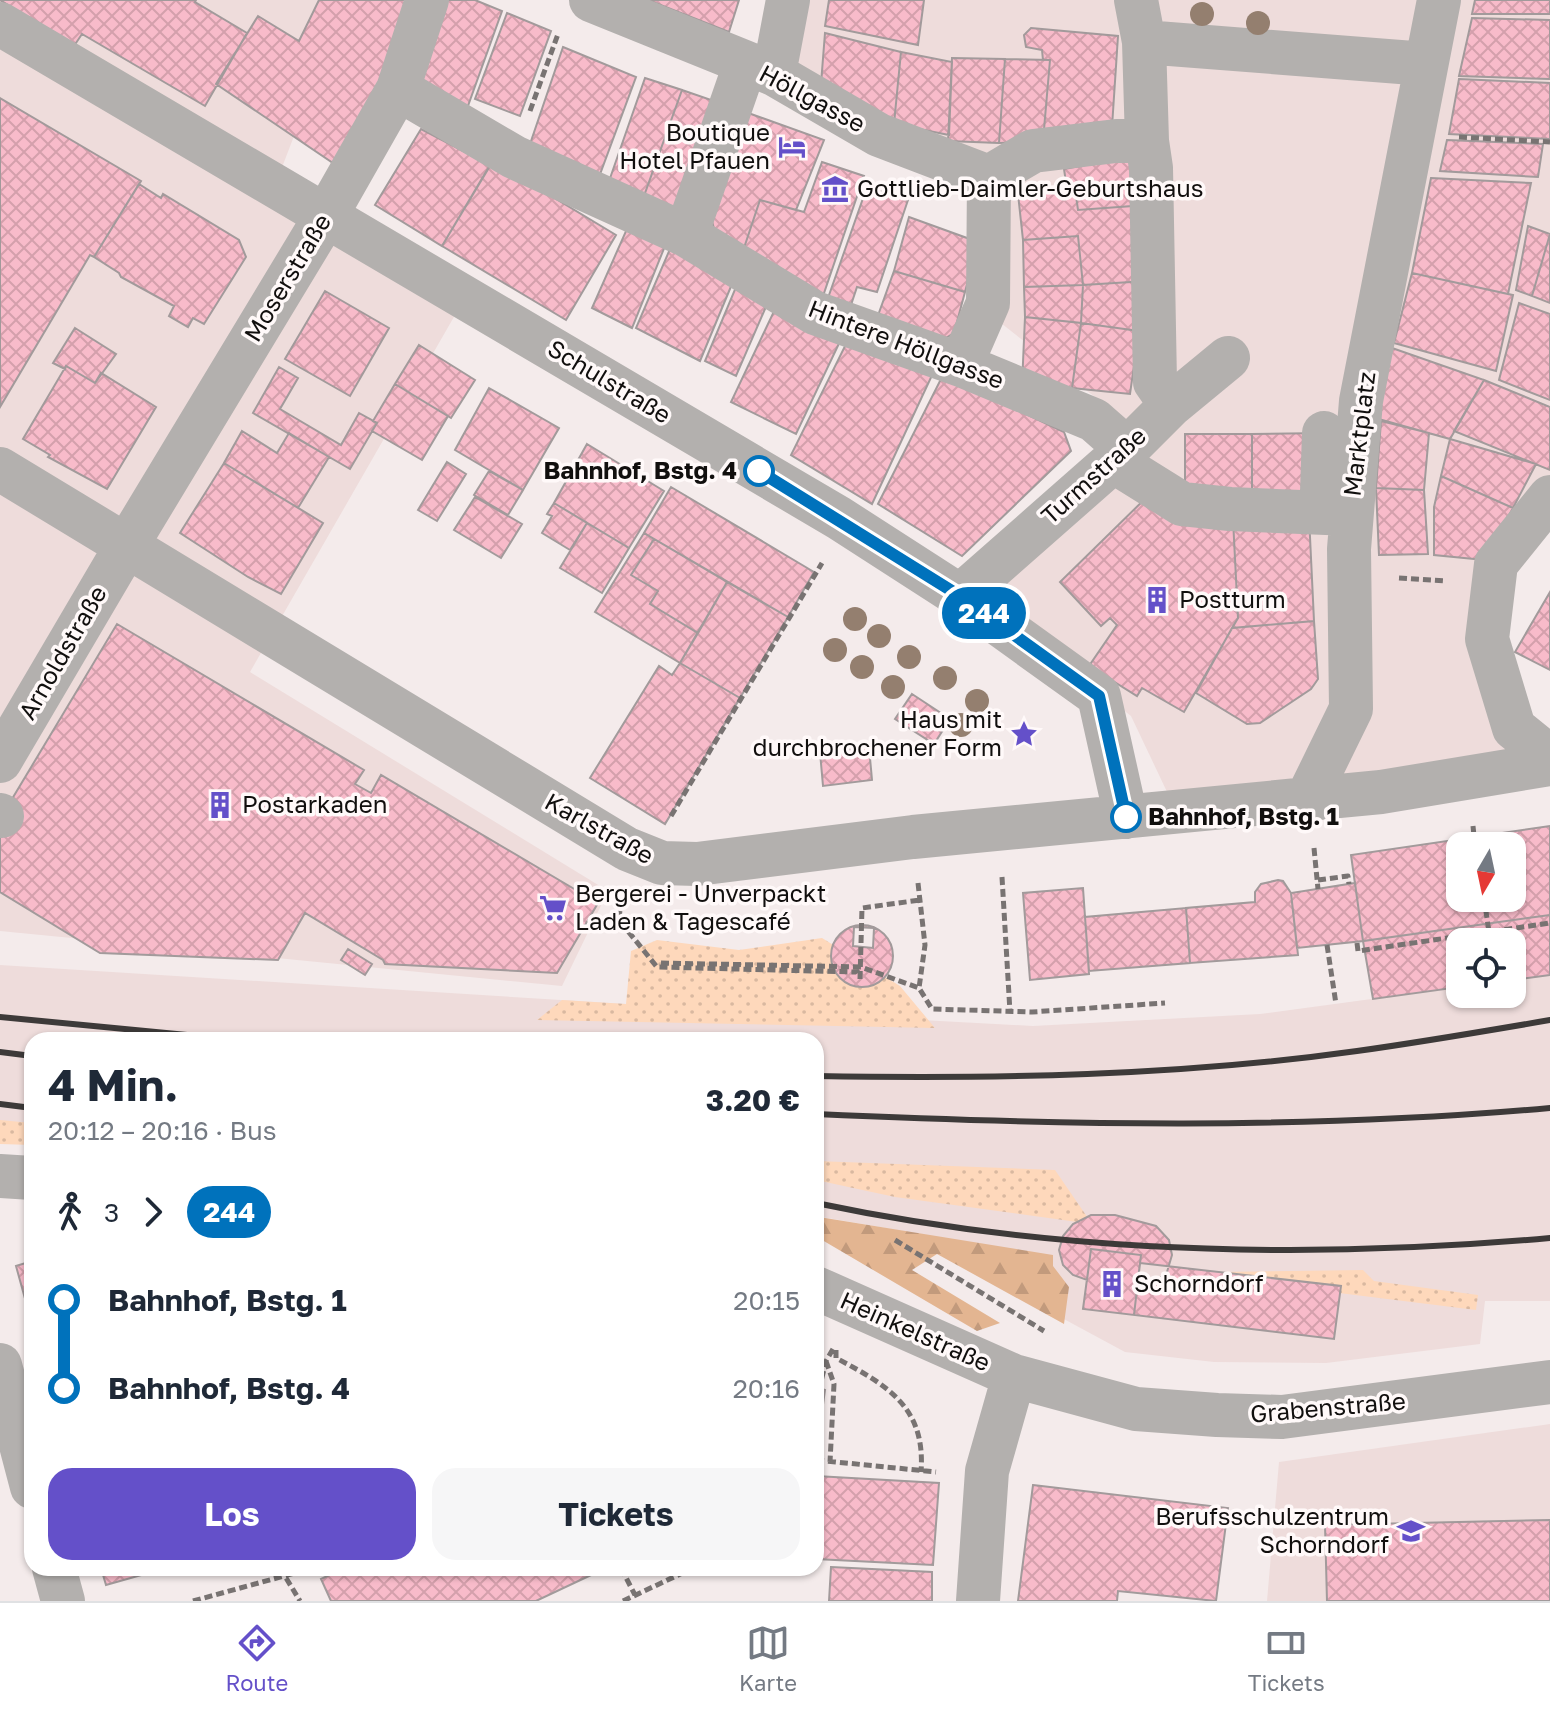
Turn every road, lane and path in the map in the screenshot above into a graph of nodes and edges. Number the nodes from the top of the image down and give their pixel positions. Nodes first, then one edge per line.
1 (427, 0) edge
2 (788, 0) edge
3 (1136, 0) edge
4 (1439, 0) edge
5 (576, 14) edge
6 (0, 24) edge
7 (1144, 42) junction
8 (1426, 64) junction
9 (759, 70) junction
10 (398, 89) junction
11 (1448, 136) dead end
12 (1132, 141) junction
13 (1550, 142) edge
14 (514, 157) junction
15 (989, 177) junction
16 (327, 214) junction
17 (686, 235) junction
18 (1228, 358) dead end
19 (961, 365) junction
20 (1171, 405) junction
21 (1324, 433) dead end
22 (1120, 455) junction
23 (0, 469) edge
24 (1550, 497) edge
25 (1337, 503) junction
26 (839, 518) junction
27 (127, 545) junction
28 (1349, 568) junction
29 (1493, 584) junction
30 (960, 596) junction
31 (1550, 757) edge
32 (0, 761) edge
33 (1550, 764) edge
34 (1307, 799) junction
35 (1126, 817) junction
36 (1473, 825) dead end
37 (663, 829) dead end
38 (1474, 832) edge
39 (913, 837) junction
40 (1318, 880) dead end
41 (1349, 884) dead end
42 (1003, 898) dead end
43 (920, 900) junction
44 (1550, 923) edge
45 (1516, 928) edge
46 (1446, 938) edge
47 (1357, 943) dead end
48 (1327, 945) dead end
49 (861, 967) junction
50 (860, 979) dead end
51 (919, 988) junction
52 (1165, 1003) dead end
53 (1336, 1004) dead end
54 (1010, 1012) junction
55 (0, 1176) edge
56 (24, 1178) edge
57 (895, 1240) dead end
58 (824, 1292) edge
59 (1050, 1335) dead end
60 (826, 1361) junction
61 (0, 1365) edge
62 (824, 1369) edge
63 (1014, 1376) junction
64 (1550, 1382) edge
65 (24, 1456) edge
66 (824, 1461) edge
67 (830, 1462) junction
68 (921, 1472) junction
69 (936, 1472) dead end
70 (56, 1576) edge
71 (281, 1576) edge
72 (286, 1576) edge
73 (625, 1576) edge
74 (676, 1576) edge
75 (635, 1595) junction
76 (63, 1601) edge
77 (193, 1601) edge
78 (300, 1601) edge
79 (623, 1601) edge
80 (978, 1601) edge

1 - 10 street, Moserstraße
2 - 9 street
3 - 7 street
4 - 8 street, Marktplatz
5 - 9 street, Höllgasse
5 - 14 path
6 - 16 street, Schulstraße
7 - 8 street
7 - 12 street
8 - 25 street, Marktplatz
9 - 15 street, Höllgasse
9 - 17 street
10 - 14 street, Hintere Höllgasse
10 - 16 street, Moserstraße
11 - 13 path
12 - 15 street
12 - 20 street
14 - 17 street, Hintere Höllgasse
15 - 19 street
16 - 26 street, Schulstraße
16 - 27 street, Moserstraße
17 - 19 street, Hintere Höllgasse
18 - 20 street, Turmstraße
19 - 22 street, Hintere Höllgasse
20 - 22 street, Turmstraße
21 - 25 street
22 - 25 street, Hintere Höllgasse
22 - 30 street, Turmstraße
23 - 27 street, Karlstraße
24 - 29 street
25 - 28 street, Marktplatz
26 - 30 street, Schulstraße
26 - 37 path
27 - 32 street, Arnoldstraße
27 - 39 street, Karlstraße
28 - 29 path
28 - 34 street, Marktplatz
29 - 31 street
30 - 35 street, Schulstraße
33 - 34 street, Karlstraße
34 - 35 street, Karlstraße
35 - 39 street, Karlstraße
36 - 38 path
39 - 43 path
40 - 41 path
42 - 54 path
43 - 49 path
43 - 51 path
44 - 45 path
46 - 47 path
48 - 53 path
49 - 49 path
49 - 50 path
49 - 51 path
51 - 54 path
52 - 54 path
55 - 56 street
57 - 59 path
58 - 63 street, Heinkelstraße
60 - 62 path
60 - 67 path
60 - 68 path
61 - 65 street
63 - 64 street, Grabenstraße
63 - 80 street
66 - 67 path
67 - 68 path
68 - 69 path
70 - 76 street
71 - 77 path
72 - 78 path
73 - 75 path
74 - 75 path
75 - 79 path

